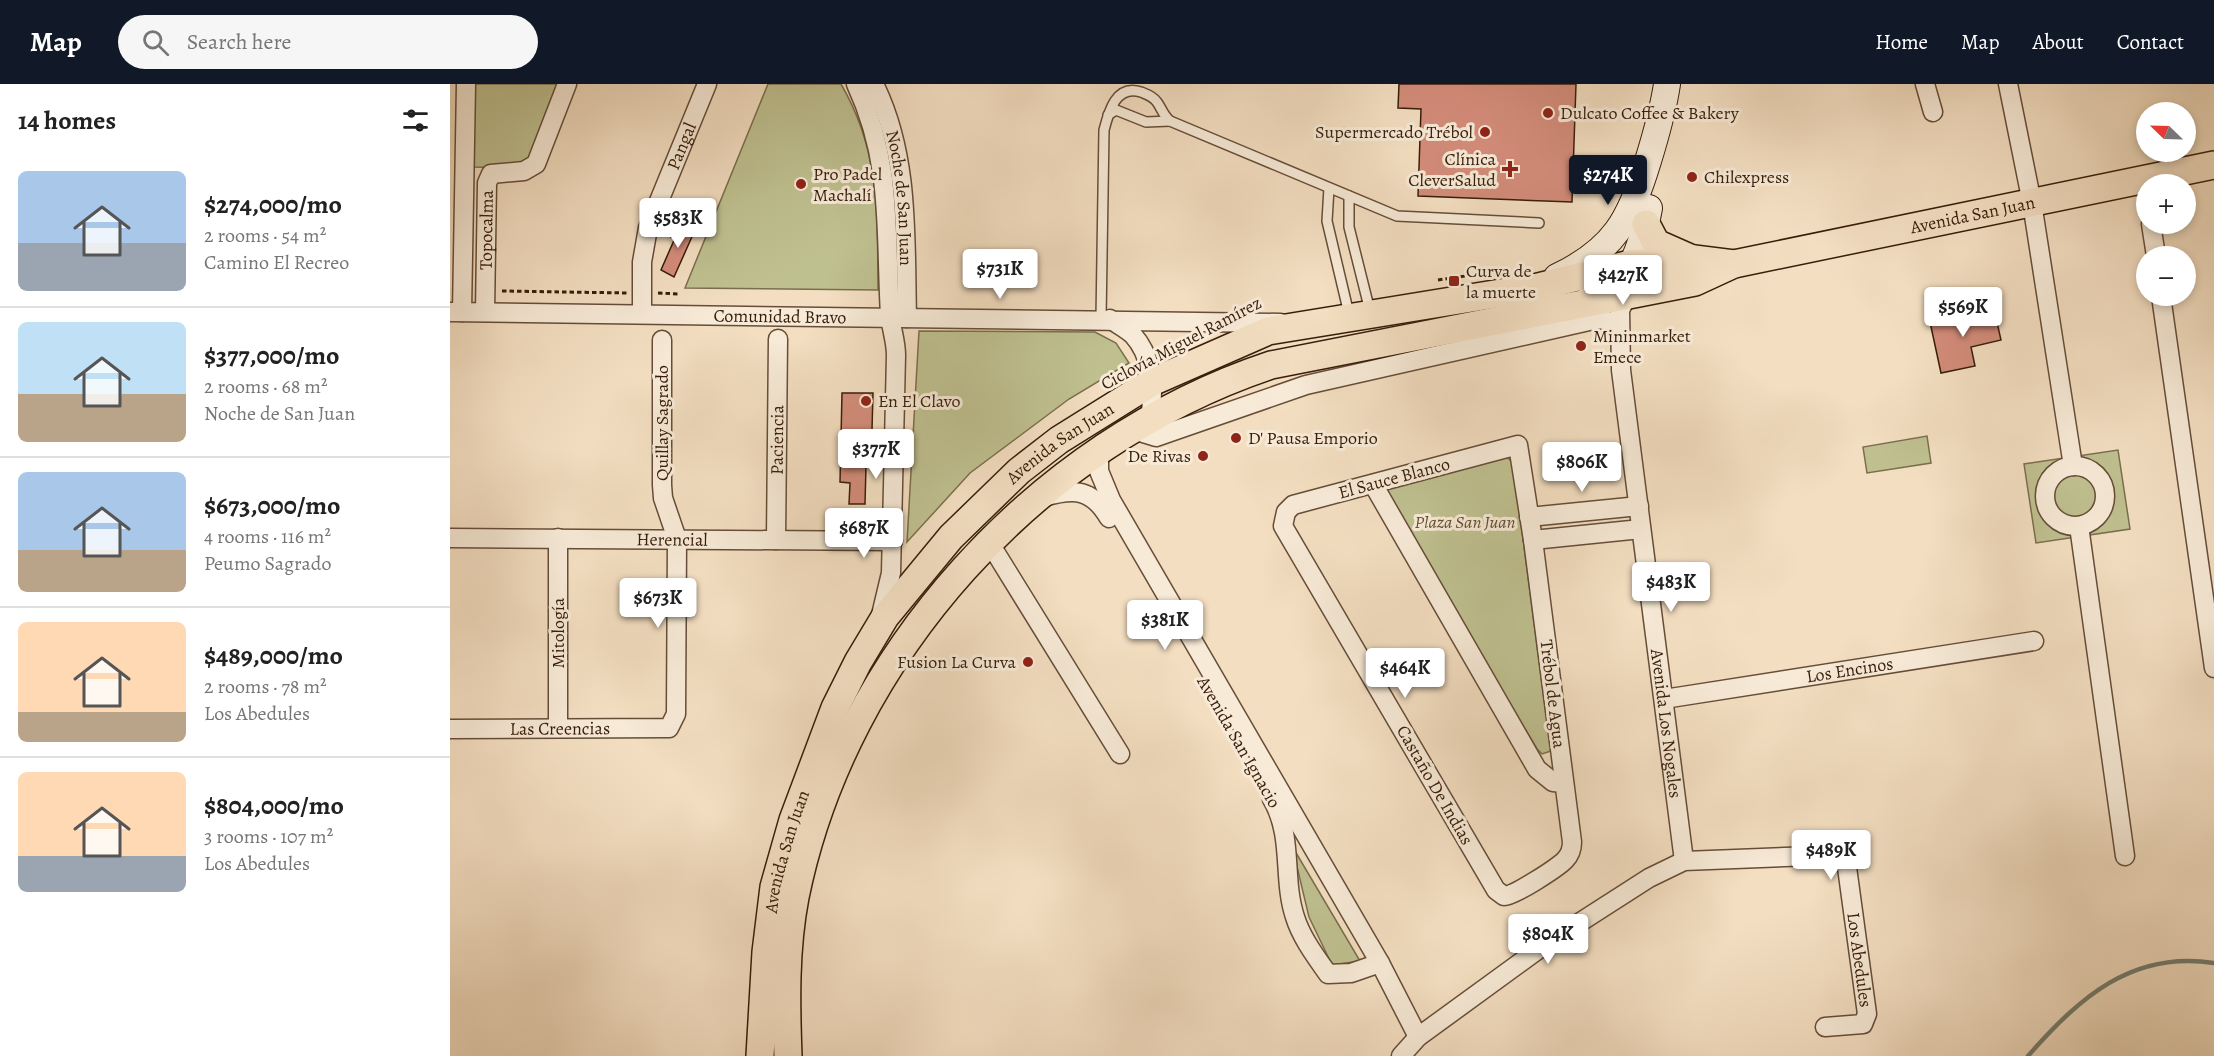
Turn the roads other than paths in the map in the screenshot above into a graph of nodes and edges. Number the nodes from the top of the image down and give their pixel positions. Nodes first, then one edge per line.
1 (466, 84) edge
2 (567, 84) edge
3 (707, 84) edge
4 (856, 84) edge
5 (874, 84) edge
6 (1667, 84) edge
7 (1925, 84) edge
8 (2001, 84) edge
9 (2008, 84) edge
10 (1933, 112) dead end
11 (1108, 115) junction
12 (1662, 116) junction
13 (1170, 121) junction
14 (2214, 165) edge
15 (2182, 174) edge
16 (2136, 186) edge
17 (1329, 188) junction
18 (1348, 196) junction
19 (2026, 204) junction
20 (1539, 223) dead end
21 (1646, 224) junction
22 (1694, 259) junction
23 (1630, 264) junction
24 (1734, 264) junction
25 (1538, 287) junction
26 (1627, 296) junction
27 (2163, 306) edge
28 (1592, 310) junction
29 (456, 312) edge
30 (485, 312) junction
31 (642, 313) junction
32 (1360, 315) junction
33 (898, 318) junction
34 (1105, 319) junction
35 (1298, 324) junction
36 (778, 339) dead end
37 (662, 340) dead end
38 (1621, 370) junction
39 (1152, 382) junction
40 (1142, 425) junction
41 (1518, 446) joint
42 (1099, 452) junction
43 (2073, 466) junction
44 (1373, 484) junction
45 (1037, 500) junction
46 (1639, 506) junction
47 (1529, 517) junction
48 (1283, 526) joint
49 (2079, 526) junction
50 (1641, 530) junction
51 (450, 538) edge
52 (558, 538) junction
53 (677, 539) junction
54 (776, 540) junction
55 (1533, 540) junction
56 (893, 541) junction
57 (989, 542) junction
58 (2034, 641) dead end
59 (871, 642) junction
60 (1191, 648) junction
61 (2214, 669) edge
62 (1664, 699) junction
63 (558, 727) junction
64 (669, 728) joint
65 (450, 729) edge
66 (1120, 754) dead end
67 (1564, 783) junction
68 (1288, 814) junction
69 (2125, 856) dead end
70 (1684, 861) junction
71 (1496, 890) joint
72 (1380, 963) junction
73 (1825, 1027) dead end
74 (1419, 1037) junction
75 (760, 1056) edge
76 (788, 1056) edge
77 (1401, 1056) edge

1 - 29 street, Topocalma
2 - 30 street, Topocalma
3 - 31 street, Pangal
4 - 33 street
5 - 33 street, Noche de San Juan
6 - 12 main road
7 - 10 street
8 - 19 street
9 - 19 street
11 - 13 lane
11 - 13 lane
11 - 34 lane
12 - 21 main road
12 - 25 main road
13 - 17 lane
14 - 15 main road, Avenida San Juan
16 - 19 main road, Avenida San Juan
17 - 18 lane
17 - 32 lane
18 - 20 lane
18 - 32 lane
19 - 24 main road, Avenida San Juan
19 - 43 street
21 - 22 main road
21 - 23 main road
22 - 23 main road, Avenida San Juan
22 - 24 main road, Avenida San Juan
23 - 25 main road, Avenida San Juan
23 - 28 main road
24 - 26 main road, Avenida San Juan
25 - 32 main road, Avenida San Juan
26 - 28 main road, Avenida San Juan
26 - 38 street, Avenida Los Nogales
27 - 61 street
28 - 38 street, Avenida Los Nogales
28 - 40 main road, Avenida San Juan
28 - 40 street, Avenida San Juan
29 - 30 street, Comunidad Bravo
30 - 31 street, Comunidad Bravo
31 - 33 street, Comunidad Bravo
32 - 35 main road, Avenida San Juan
33 - 34 street, Comunidad Bravo
33 - 56 street, Noche de San Juan
34 - 35 street, Comunidad Bravo
34 - 39 street
35 - 39 main road, Avenida San Juan
36 - 54 street, Paciencia
37 - 53 street, Quillay Sagrado
38 - 46 street, Avenida Los Nogales
39 - 40 street
39 - 59 main road, Avenida San Juan
40 - 42 main road, Avenida San Juan
41 - 44 street, El Sauce Blanco
41 - 47 street, Trébol de Agua
42 - 45 main road, Avenida San Juan
42 - 60 street, Avenida San Ignacio
43 - 49 street
43 - 49 street
44 - 48 street, El Sauce Blanco
44 - 67 street
45 - 57 main road, Avenida San Juan
45 - 60 street, Avenida San Ignacio
46 - 47 street
46 - 50 street, Avenida Los Nogales
47 - 55 street, Trébol de Agua
48 - 71 street, Castaño De Indias
49 - 69 street
50 - 55 street
50 - 62 street, Avenida Los Nogales
51 - 52 street, Herencial
52 - 53 street, Herencial
52 - 63 street, Mitología
53 - 54 street, Herencial
53 - 64 street, Quillay Sagrado
54 - 56 street, Herencial
55 - 67 street, Trébol de Agua
56 - 59 street, Noche de San Juan
57 - 66 street
57 - 76 main road, Avenida San Juan
58 - 62 street, Los Encinos
59 - 75 main road, Avenida San Juan
60 - 68 street, Avenida San Ignacio
62 - 70 street, Avenida Los Nogales
63 - 64 street, Las Creencias
63 - 65 street, Las Creencias
67 - 71 street, Trébol de Agua
68 - 72 street, Avenida San Ignacio
68 - 72 street, Avenida San Ignacio
70 - 73 street, Los Abedules
70 - 74 street, Los Abedules
72 - 74 street, Avenida San Ignacio
74 - 77 street, Los Abedules

